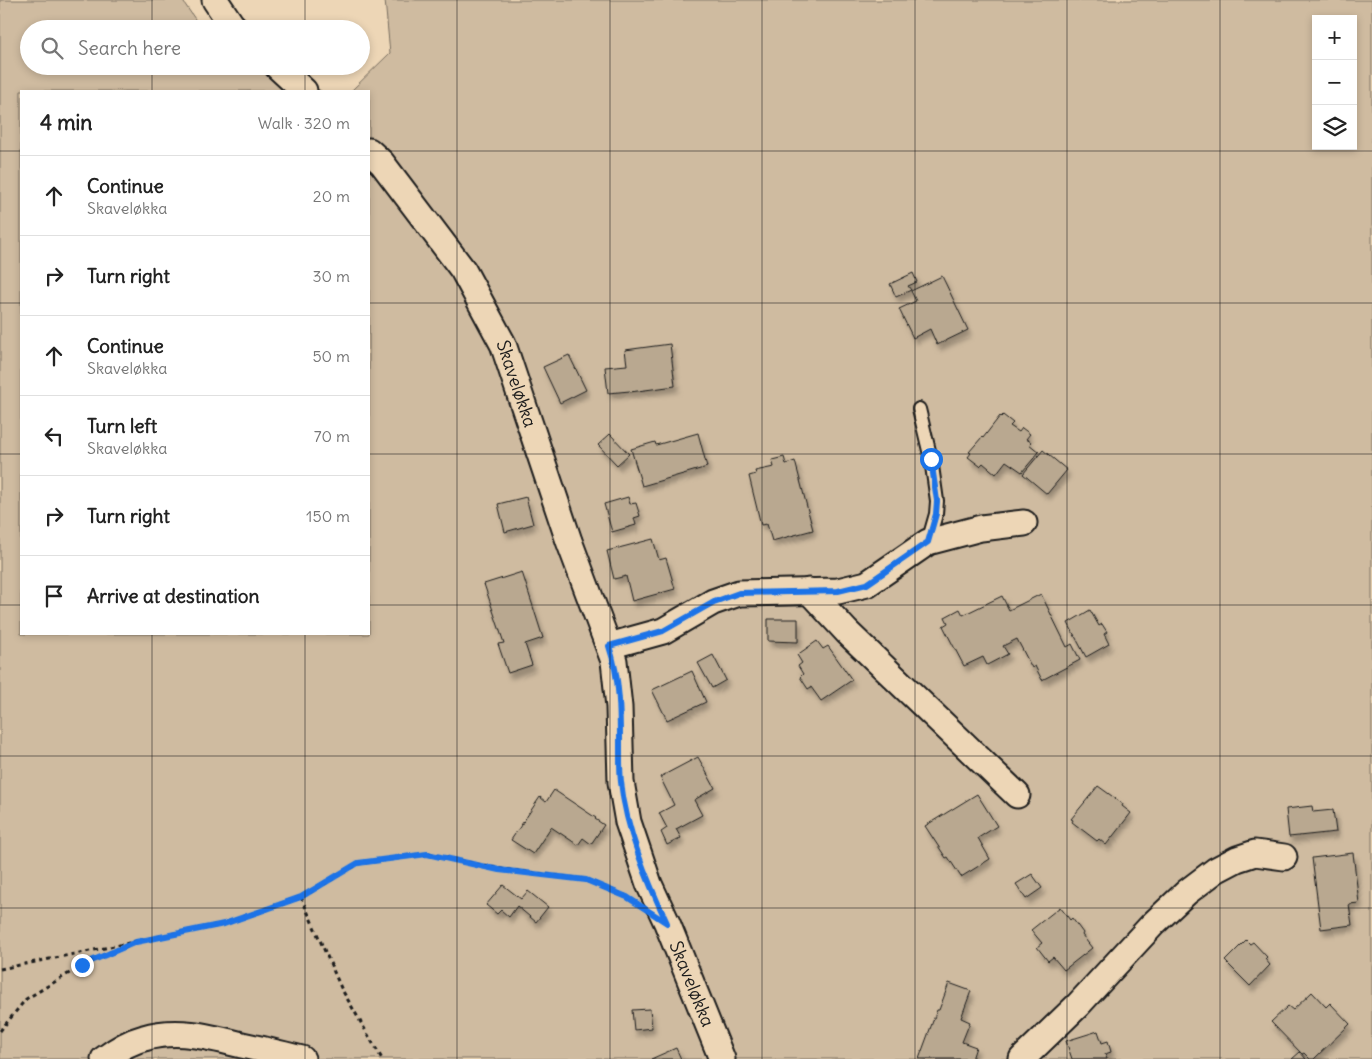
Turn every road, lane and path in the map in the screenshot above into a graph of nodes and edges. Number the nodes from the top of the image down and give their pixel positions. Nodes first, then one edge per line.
1 (214, 0) edge
2 (228, 20) edge
3 (287, 75) edge
4 (303, 90) edge
5 (370, 152) edge
6 (919, 410) dead end
7 (1024, 523) dead end
8 (928, 542) junction
9 (809, 591) junction
10 (609, 646) junction
11 (1018, 795) dead end
12 (1284, 857) dead end
13 (301, 897) junction
14 (627, 897) dead end
15 (136, 942) junction
16 (0, 969) edge
17 (0, 1031) edge
18 (104, 1059) edge
19 (302, 1059) edge
20 (382, 1059) edge
21 (722, 1059) edge
22 (1022, 1059) edge

1 - 2 street
3 - 4 street
5 - 10 street, Skaveløkka
6 - 8 lane
7 - 8 street
8 - 9 street
9 - 10 street
9 - 11 street
10 - 21 street, Skaveløkka
12 - 22 street
13 - 14 path
13 - 15 path
13 - 20 path
15 - 16 path
15 - 17 path
18 - 19 street

